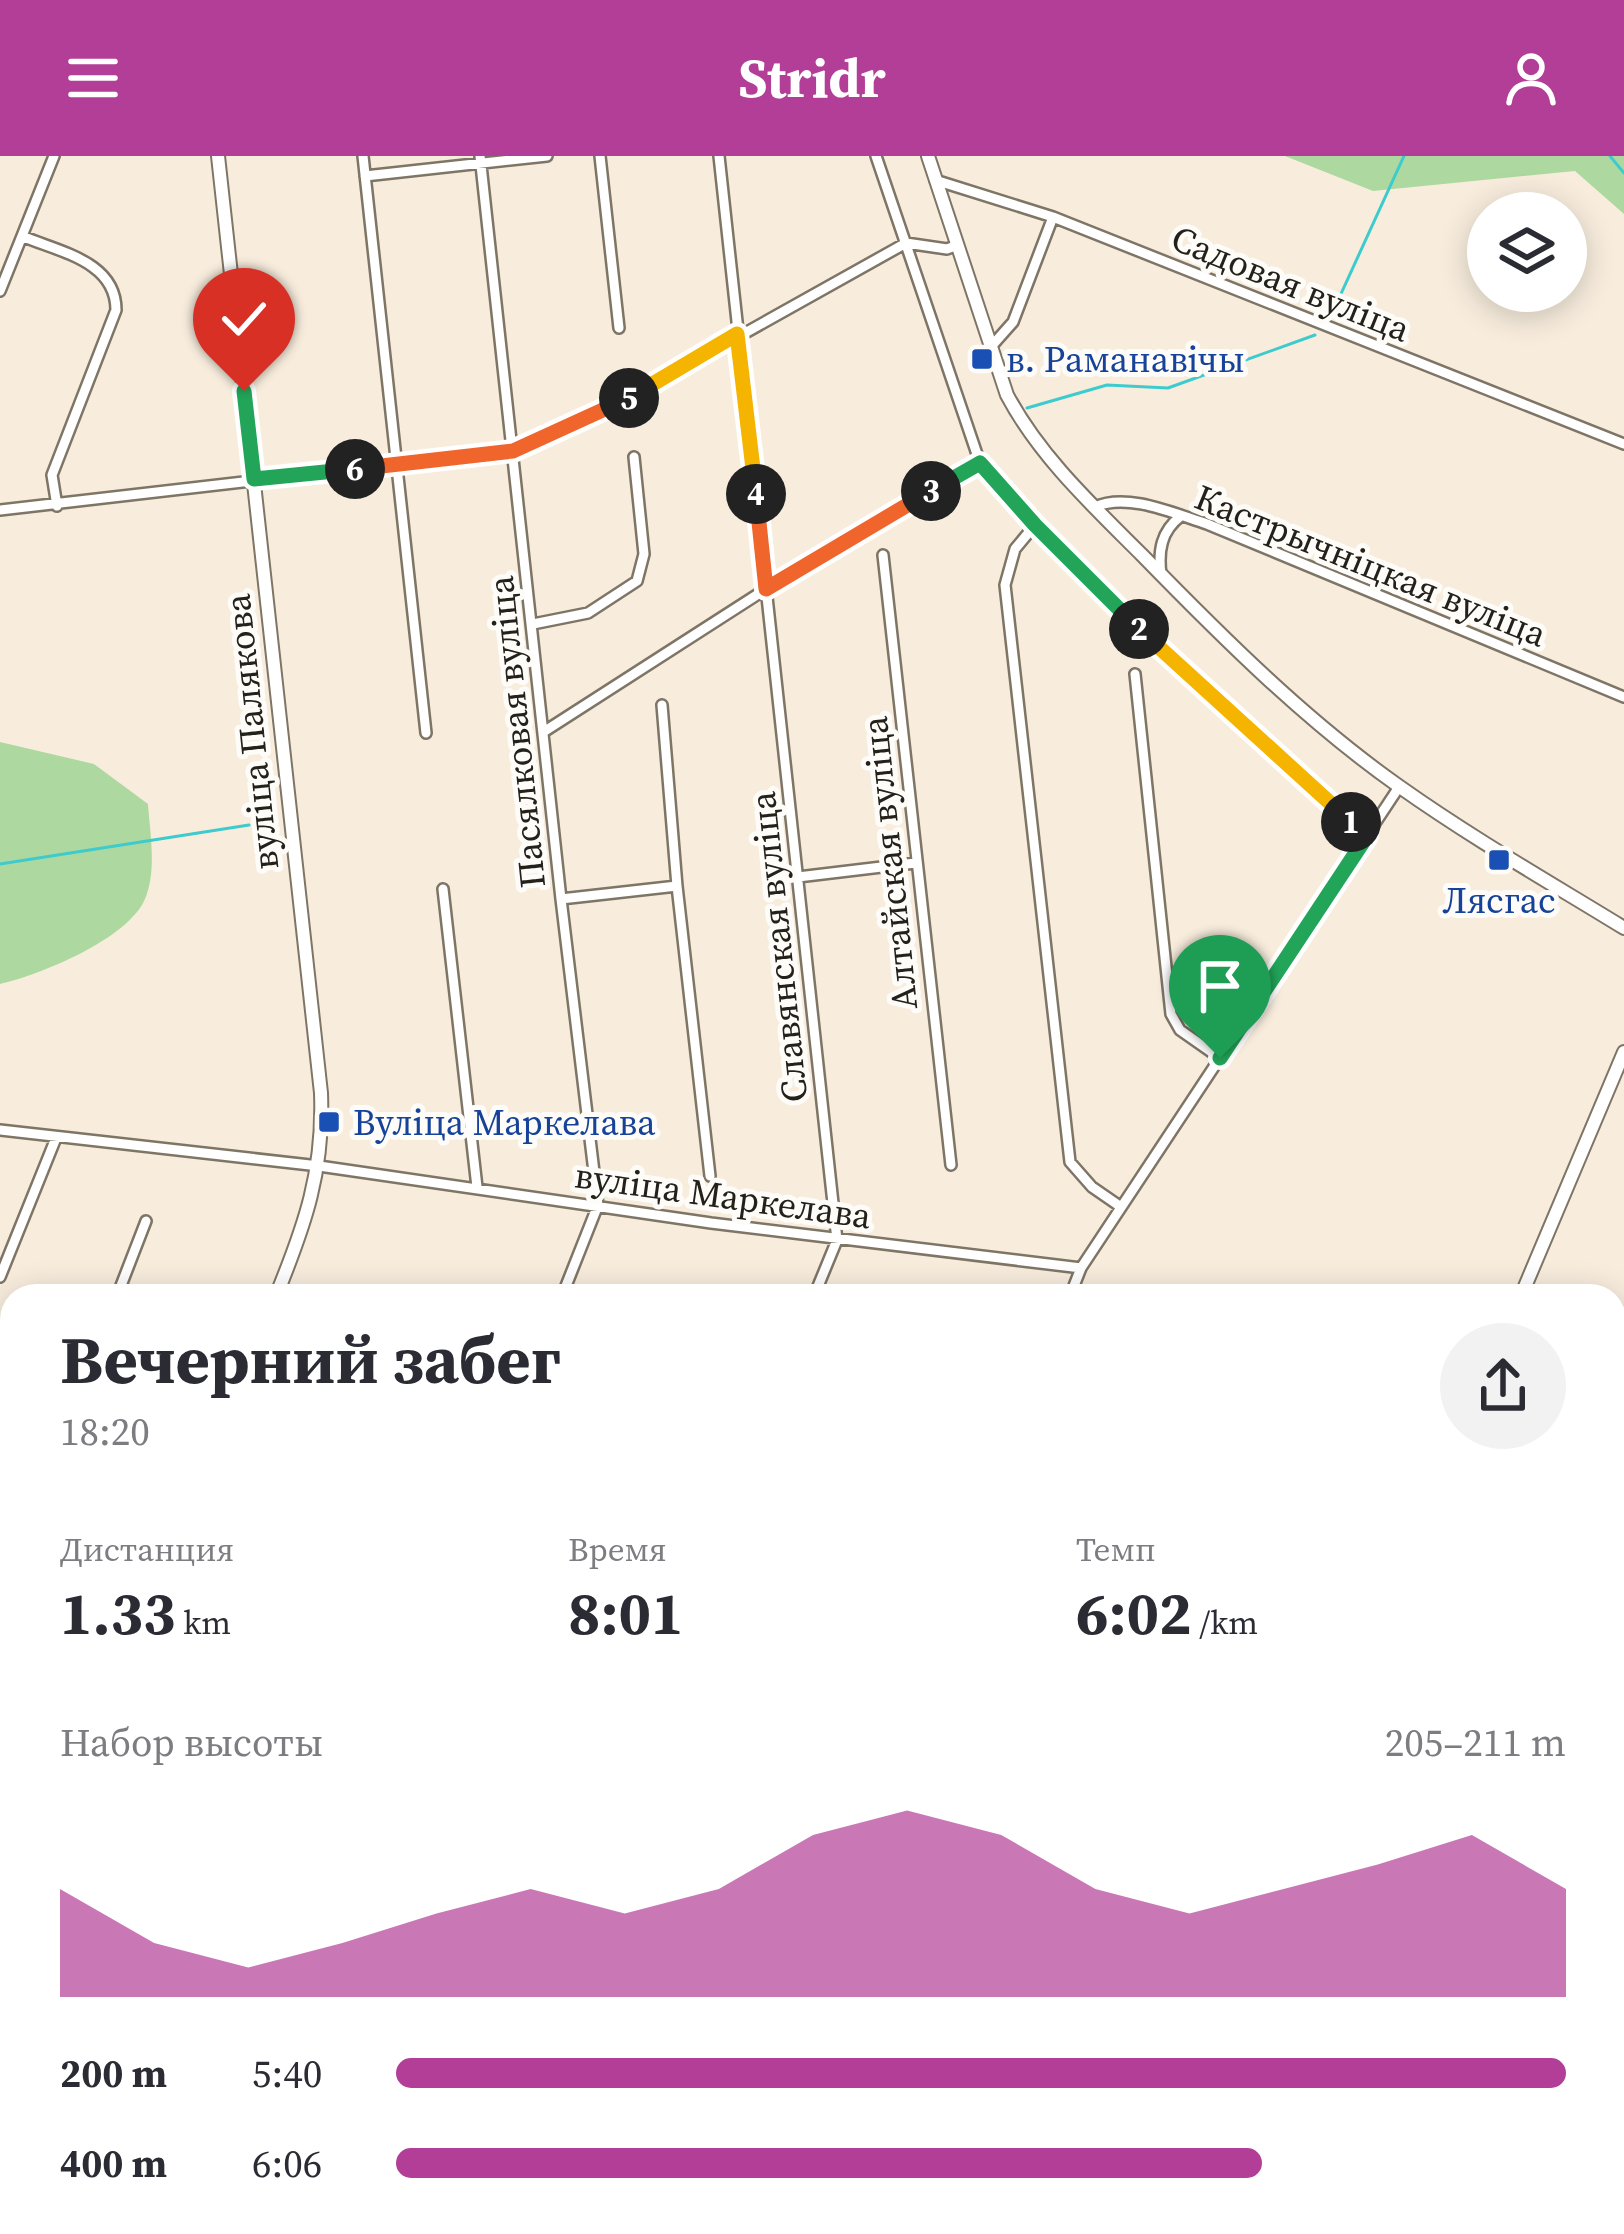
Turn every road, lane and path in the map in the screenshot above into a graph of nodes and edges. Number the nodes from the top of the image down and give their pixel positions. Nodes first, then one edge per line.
1 (54, 156) edge
2 (218, 156) edge
3 (362, 156) edge
4 (547, 156) edge
5 (600, 156) edge
6 (718, 156) edge
7 (876, 156) edge
8 (928, 156) edge
9 (480, 160) edge
10 (365, 176) junction
11 (935, 180) junction
12 (1053, 217) junction
13 (22, 236) junction
14 (906, 243) junction
15 (955, 246) junction
16 (0, 291) edge
17 (619, 328) dead end
18 (737, 334) junction
19 (989, 349) junction
20 (1624, 444) edge
21 (513, 451) junction
22 (634, 458) dead end
23 (980, 463) junction
24 (396, 464) junction
25 (254, 479) junction
26 (57, 506) junction
27 (1094, 507) junction
28 (0, 510) edge
29 (1181, 516) junction
30 (1035, 525) junction
31 (883, 555) dead end
32 (1161, 575) junction
33 (766, 589) junction
34 (533, 624) junction
35 (1135, 674) dead end
36 (1624, 697) edge
37 (662, 705) dead end
38 (545, 731) junction
39 (426, 733) dead end
40 (1399, 787) junction
41 (1367, 836) junction
42 (915, 863) junction
43 (798, 877) junction
44 (677, 886) junction
45 (443, 889) dead end
46 (561, 899) junction
47 (1624, 928) edge
48 (1624, 1052) edge
49 (1220, 1058) junction
50 (0, 1130) edge
51 (56, 1138) junction
52 (951, 1165) dead end
53 (319, 1166) junction
54 (710, 1176) dead end
55 (477, 1187) junction
56 (598, 1205) junction
57 (1121, 1207) junction
58 (146, 1221) dead end
59 (837, 1240) junction
60 (1082, 1268) junction
61 (0, 1277) edge
62 (122, 1284) edge
63 (281, 1284) edge
64 (567, 1284) edge
65 (819, 1284) edge
66 (1075, 1284) edge
67 (1526, 1284) edge

1 - 13 street
2 - 25 street, вуліца Палякова
3 - 10 street
4 - 9 street
5 - 17 street
6 - 18 street, Славянская вуліца
7 - 14 street
8 - 11 street
9 - 10 street
9 - 21 street, Пасялковая вуліца
10 - 24 street
11 - 12 street, Садовая вуліца
11 - 15 street
12 - 19 street
12 - 20 street, Садовая вуліца
13 - 16 street
13 - 26 street
14 - 15 street
14 - 18 street
14 - 23 street
15 - 19 street
18 - 21 street
18 - 33 street, Славянская вуліца
19 - 27 street
21 - 24 street
21 - 34 street, Пасялковая вуліца
22 - 34 street
23 - 30 street
23 - 33 street
24 - 25 street
24 - 39 street
25 - 26 street
25 - 53 street, вуліца Палякова
26 - 28 street
27 - 29 street, Кастрычніцкая вуліца
27 - 32 street
29 - 32 street
29 - 36 street, Кастрычніцкая вуліца
30 - 41 street
30 - 57 street
31 - 42 street, Алтайская вуліца
32 - 40 street
33 - 38 street
33 - 43 street, Славянская вуліца
34 - 38 street, Пасялковая вуліца
35 - 49 street
37 - 44 street
38 - 46 street, Пасялковая вуліца
40 - 41 street
40 - 47 street
41 - 49 street
42 - 43 street
42 - 52 street, Алтайская вуліца
43 - 59 street, Славянская вуліца
44 - 46 street
44 - 54 street
45 - 55 street
46 - 56 street, Пасялковая вуліца
48 - 67 street
49 - 57 street
50 - 51 street, вуліца Маркелава
51 - 53 street, вуліца Маркелава
51 - 61 street
53 - 55 street, вуліца Маркелава
53 - 63 street, вуліца Палякова
55 - 56 street, вуліца Маркелава
56 - 59 street, вуліца Маркелава
56 - 64 street, Пасялковая вуліца
57 - 60 street
58 - 62 street
59 - 60 street, вуліца Маркелава
59 - 65 street, Славянская вуліца
60 - 66 street

